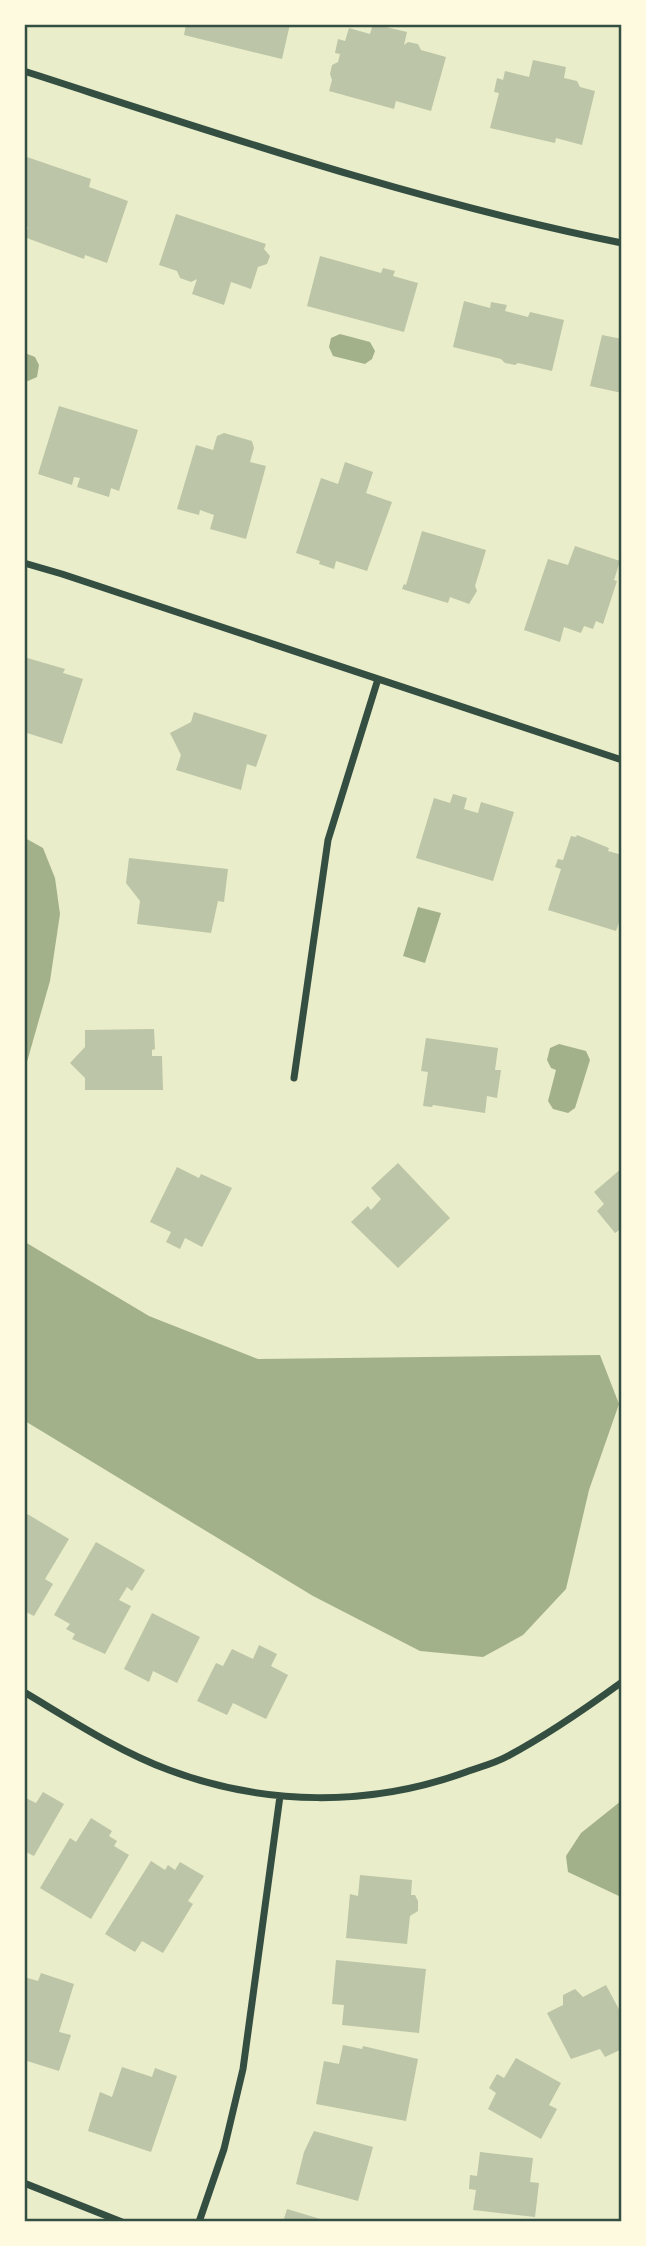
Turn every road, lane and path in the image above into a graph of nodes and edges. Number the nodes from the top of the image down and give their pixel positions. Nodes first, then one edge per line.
1 (24, 71) edge
2 (621, 243) edge
3 (24, 563) edge
4 (378, 679) junction
5 (621, 760) edge
6 (293, 1078) dead end
7 (621, 1682) edge
8 (24, 1692) edge
9 (280, 1796) junction
10 (24, 2183) edge
11 (122, 2221) edge
12 (199, 2221) edge

1 - 2 street
3 - 4 street
4 - 5 street
4 - 6 street
7 - 9 street
8 - 9 street
9 - 12 street
10 - 11 street

